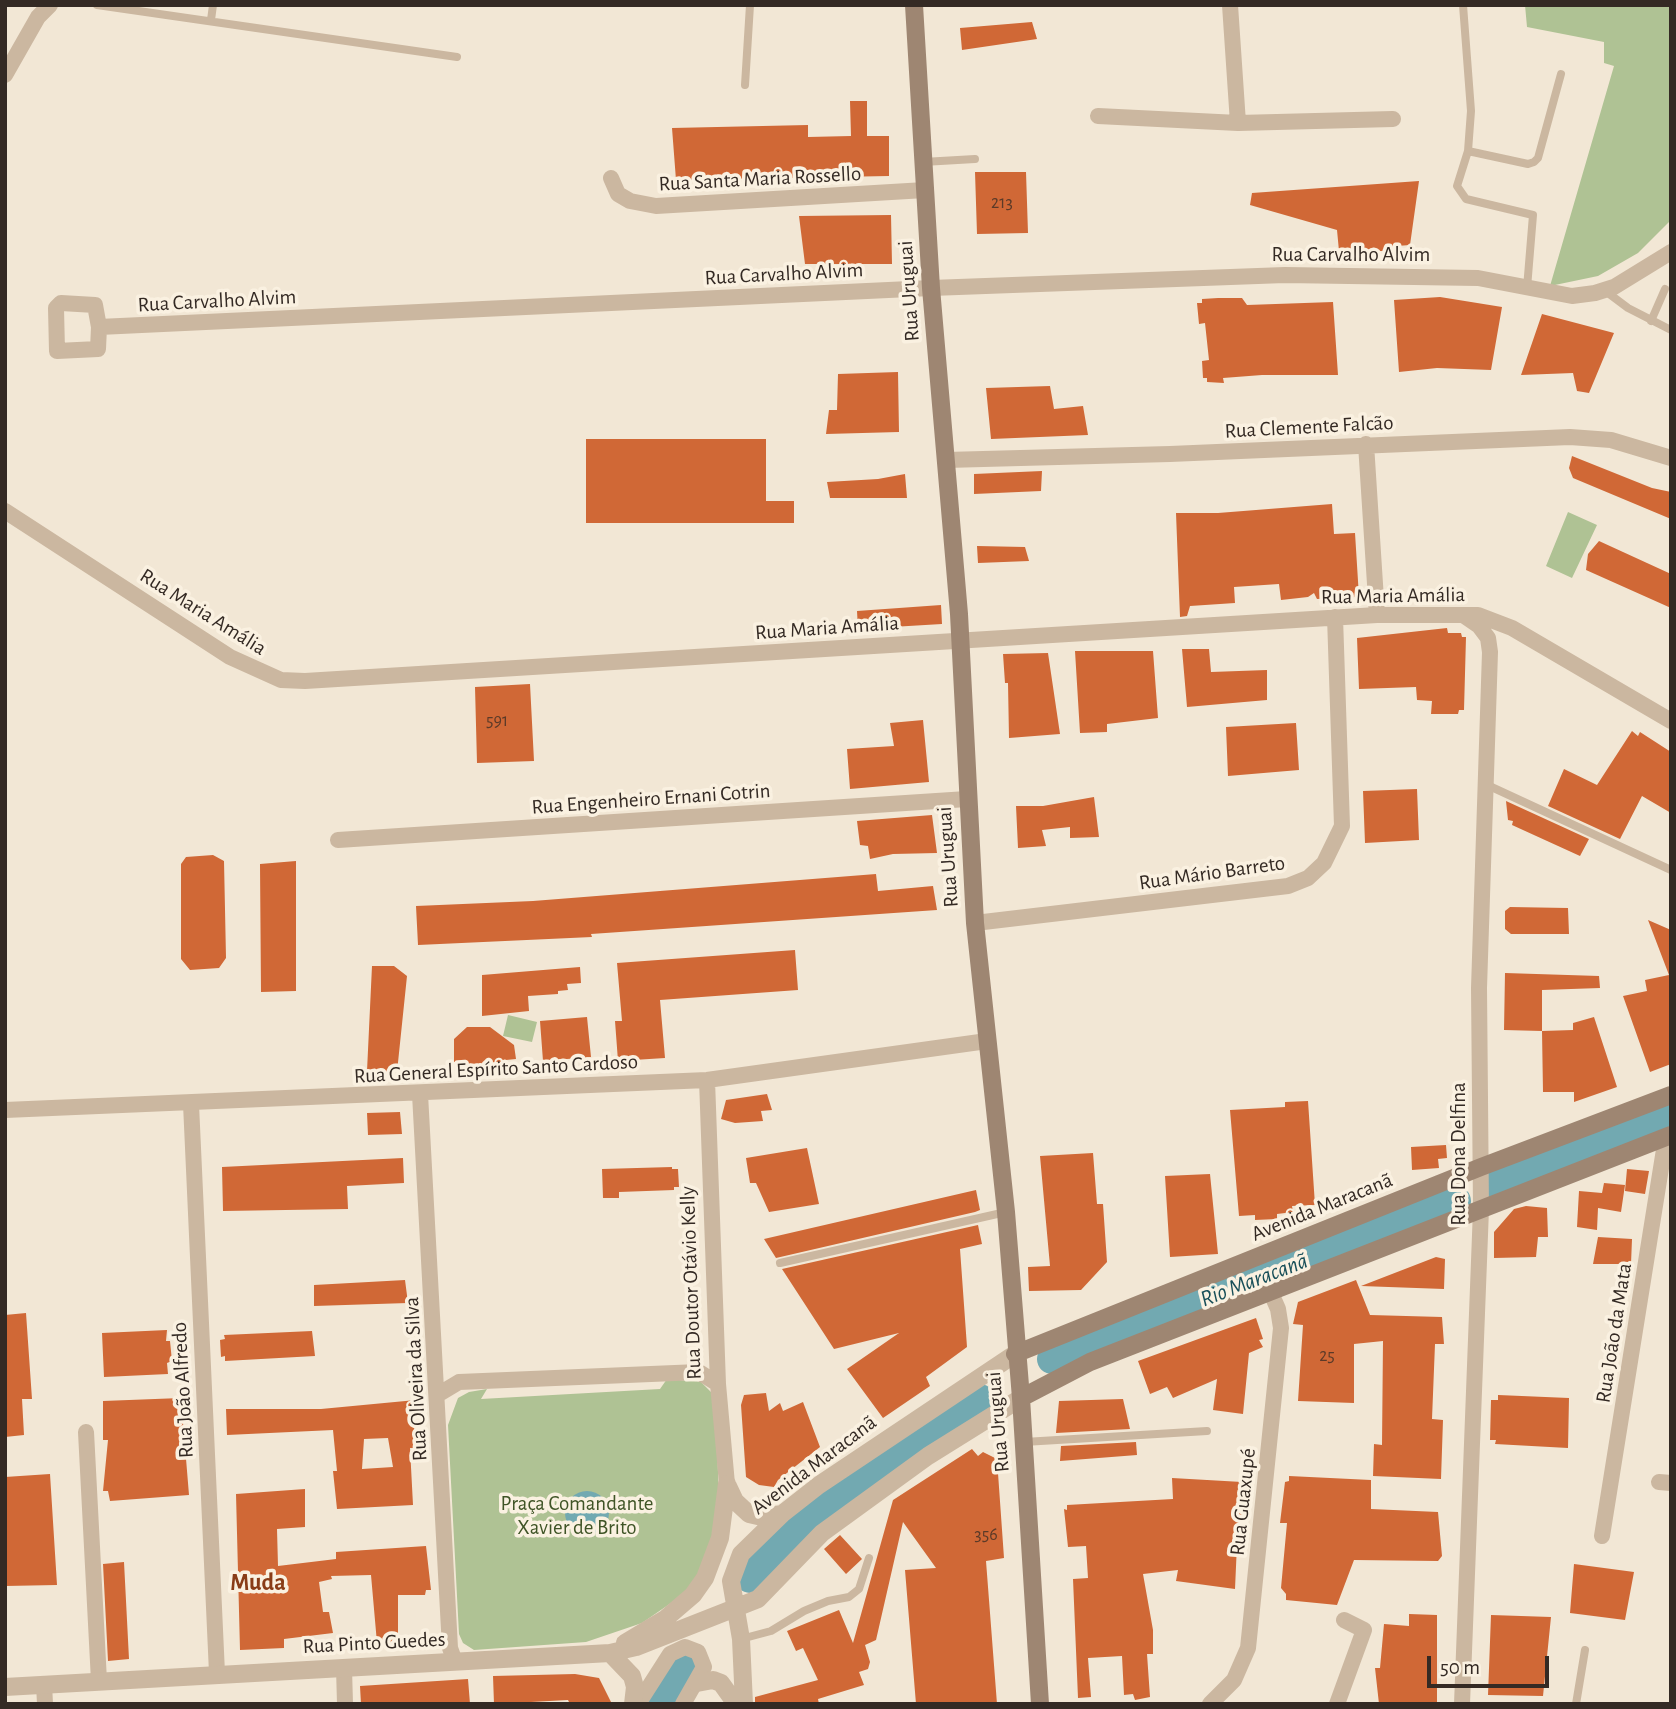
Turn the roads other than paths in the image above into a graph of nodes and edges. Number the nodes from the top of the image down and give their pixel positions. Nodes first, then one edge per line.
1 (50, 5) edge
2 (97, 5) edge
3 (213, 5) edge
4 (750, 5) edge
5 (914, 5) edge
6 (1230, 5) edge
7 (1463, 5) edge
8 (211, 20) junction
9 (457, 57) dead end
10 (1562, 74) dead end
11 (5, 75) edge
12 (745, 85) dead end
13 (1098, 116) dead end
14 (1393, 119) dead end
15 (1238, 122) junction
16 (1468, 150) junction
17 (975, 159) dead end
18 (923, 162) junction
19 (611, 178) dead end
20 (925, 190) junction
21 (1671, 252) edge
22 (931, 288) junction
23 (1527, 288) junction
24 (1665, 289) dead end
25 (1600, 292) junction
26 (1651, 321) junction
27 (99, 327) dead end
28 (1671, 330) edge
29 (1366, 444) junction
30 (1671, 457) edge
31 (946, 460) junction
32 (5, 511) edge
33 (1377, 615) junction
34 (1462, 615) junction
35 (1335, 617) junction
36 (960, 641) junction
37 (1671, 721) edge
38 (1485, 784) junction
39 (967, 799) junction
40 (338, 840) dead end
41 (1671, 870) edge
42 (975, 923) junction
43 (987, 1041) junction
44 (707, 1080) junction
45 (421, 1094) junction
46 (1671, 1095) edge
47 (191, 1104) junction
48 (5, 1110) edge
49 (1668, 1136) edge
50 (1481, 1173) junction
51 (1481, 1206) junction
52 (1006, 1212) junction
53 (780, 1263) dead end
54 (1270, 1293) junction
55 (1015, 1354) junction
56 (718, 1384) junction
57 (439, 1394) junction
58 (1021, 1398) junction
59 (1207, 1431) dead end
60 (86, 1432) dead end
61 (1024, 1442) junction
62 (727, 1484) junction
63 (782, 1514) junction
64 (1602, 1535) dead end
65 (869, 1558) dead end
66 (737, 1608) junction
67 (1344, 1619) dead end
68 (741, 1639) junction
69 (1585, 1650) dead end
70 (606, 1653) junction
71 (455, 1662) junction
72 (344, 1668) junction
73 (217, 1673) junction
74 (99, 1681) junction
75 (697, 1683) junction
76 (44, 1684) junction
77 (5, 1687) edge
78 (46, 1704) edge
79 (345, 1704) edge
80 (636, 1704) edge
81 (683, 1704) edge
82 (736, 1704) edge
83 (744, 1704) edge
84 (1040, 1704) edge
85 (1210, 1704) edge
86 (1337, 1704) edge
87 (1462, 1704) edge
88 (1576, 1704) edge

1 - 11 street
2 - 8 lane
3 - 8 lane
4 - 12 lane
5 - 18 main road, Rua Uruguai
6 - 15 street
7 - 16 lane
8 - 9 lane
10 - 16 lane
13 - 15 street
14 - 15 street
16 - 23 lane
17 - 18 lane
18 - 20 main road, Rua Uruguai
19 - 20 street, Rua Santa Maria Rossello
20 - 22 main road, Rua Uruguai
21 - 25 street
22 - 23 street, Rua Carvalho Alvim
22 - 27 street, Rua Carvalho Alvim
22 - 31 main road, Rua Uruguai
23 - 25 street, Rua Carvalho Alvim
24 - 26 lane
25 - 26 lane
26 - 28 lane
29 - 30 street, Rua Clemente Falcão
29 - 31 street, Rua Clemente Falcão
29 - 33 street
31 - 36 main road, Rua Uruguai
32 - 36 street, Rua Maria Amália
33 - 34 street, Rua Maria Amália
33 - 35 street, Rua Maria Amália
34 - 37 street, Rua Maria Amália
34 - 38 street, Rua Dona Delfina
35 - 36 street, Rua Maria Amália
35 - 42 street, Rua Mário Barreto
36 - 39 main road, Rua Uruguai
38 - 41 lane
38 - 50 street, Rua Dona Delfina
39 - 40 street, Rua Engenheiro Ernani Cotrin
39 - 42 main road, Rua Uruguai
42 - 43 main road, Rua Uruguai
43 - 44 street, Rua General Espírito Santo Cardoso
43 - 52 main road, Rua Uruguai
44 - 45 street, Rua General Espírito Santo Cardoso
44 - 56 street, Rua Doutor Otávio Kelly
45 - 47 street, Rua General Espírito Santo Cardoso
45 - 57 street, Rua Oliveira da Silva
46 - 50 main road, Avenida Maracanã
47 - 48 street, Rua General Espírito Santo Cardoso
47 - 73 street, Rua João Alfredo
49 - 51 main road
49 - 64 street, Rua João da Mata
50 - 51 street, Rua Dona Delfina
50 - 55 main road, Avenida Maracanã
51 - 54 main road
51 - 87 street, Rua Dona Delfina
52 - 53 lane
52 - 55 main road, Rua Uruguai
54 - 58 main road
54 - 85 street, Rua Guaxupé
55 - 58 main road, Rua Uruguai
55 - 63 street, Avenida Maracanã
56 - 57 street
56 - 62 street, Rua Doutor Otávio Kelly
57 - 71 street, Rua Oliveira da Silva
58 - 61 main road, Rua Uruguai
58 - 66 street
59 - 61 lane
60 - 74 street
61 - 84 main road, Rua Uruguai
62 - 63 street
62 - 70 street
63 - 66 street, Avenida Maracanã
65 - 68 lane
66 - 68 street
66 - 70 street, Rua Pinto Guedes
67 - 86 street
68 - 83 street
69 - 88 lane
70 - 71 street, Rua Pinto Guedes
70 - 80 street
71 - 72 street, Rua Pinto Guedes
72 - 73 street, Rua Pinto Guedes
72 - 79 street
73 - 74 street, Rua Pinto Guedes
74 - 76 street, Rua Pinto Guedes
75 - 80 street
75 - 81 street
75 - 82 street
76 - 77 street, Rua Pinto Guedes
76 - 78 street

